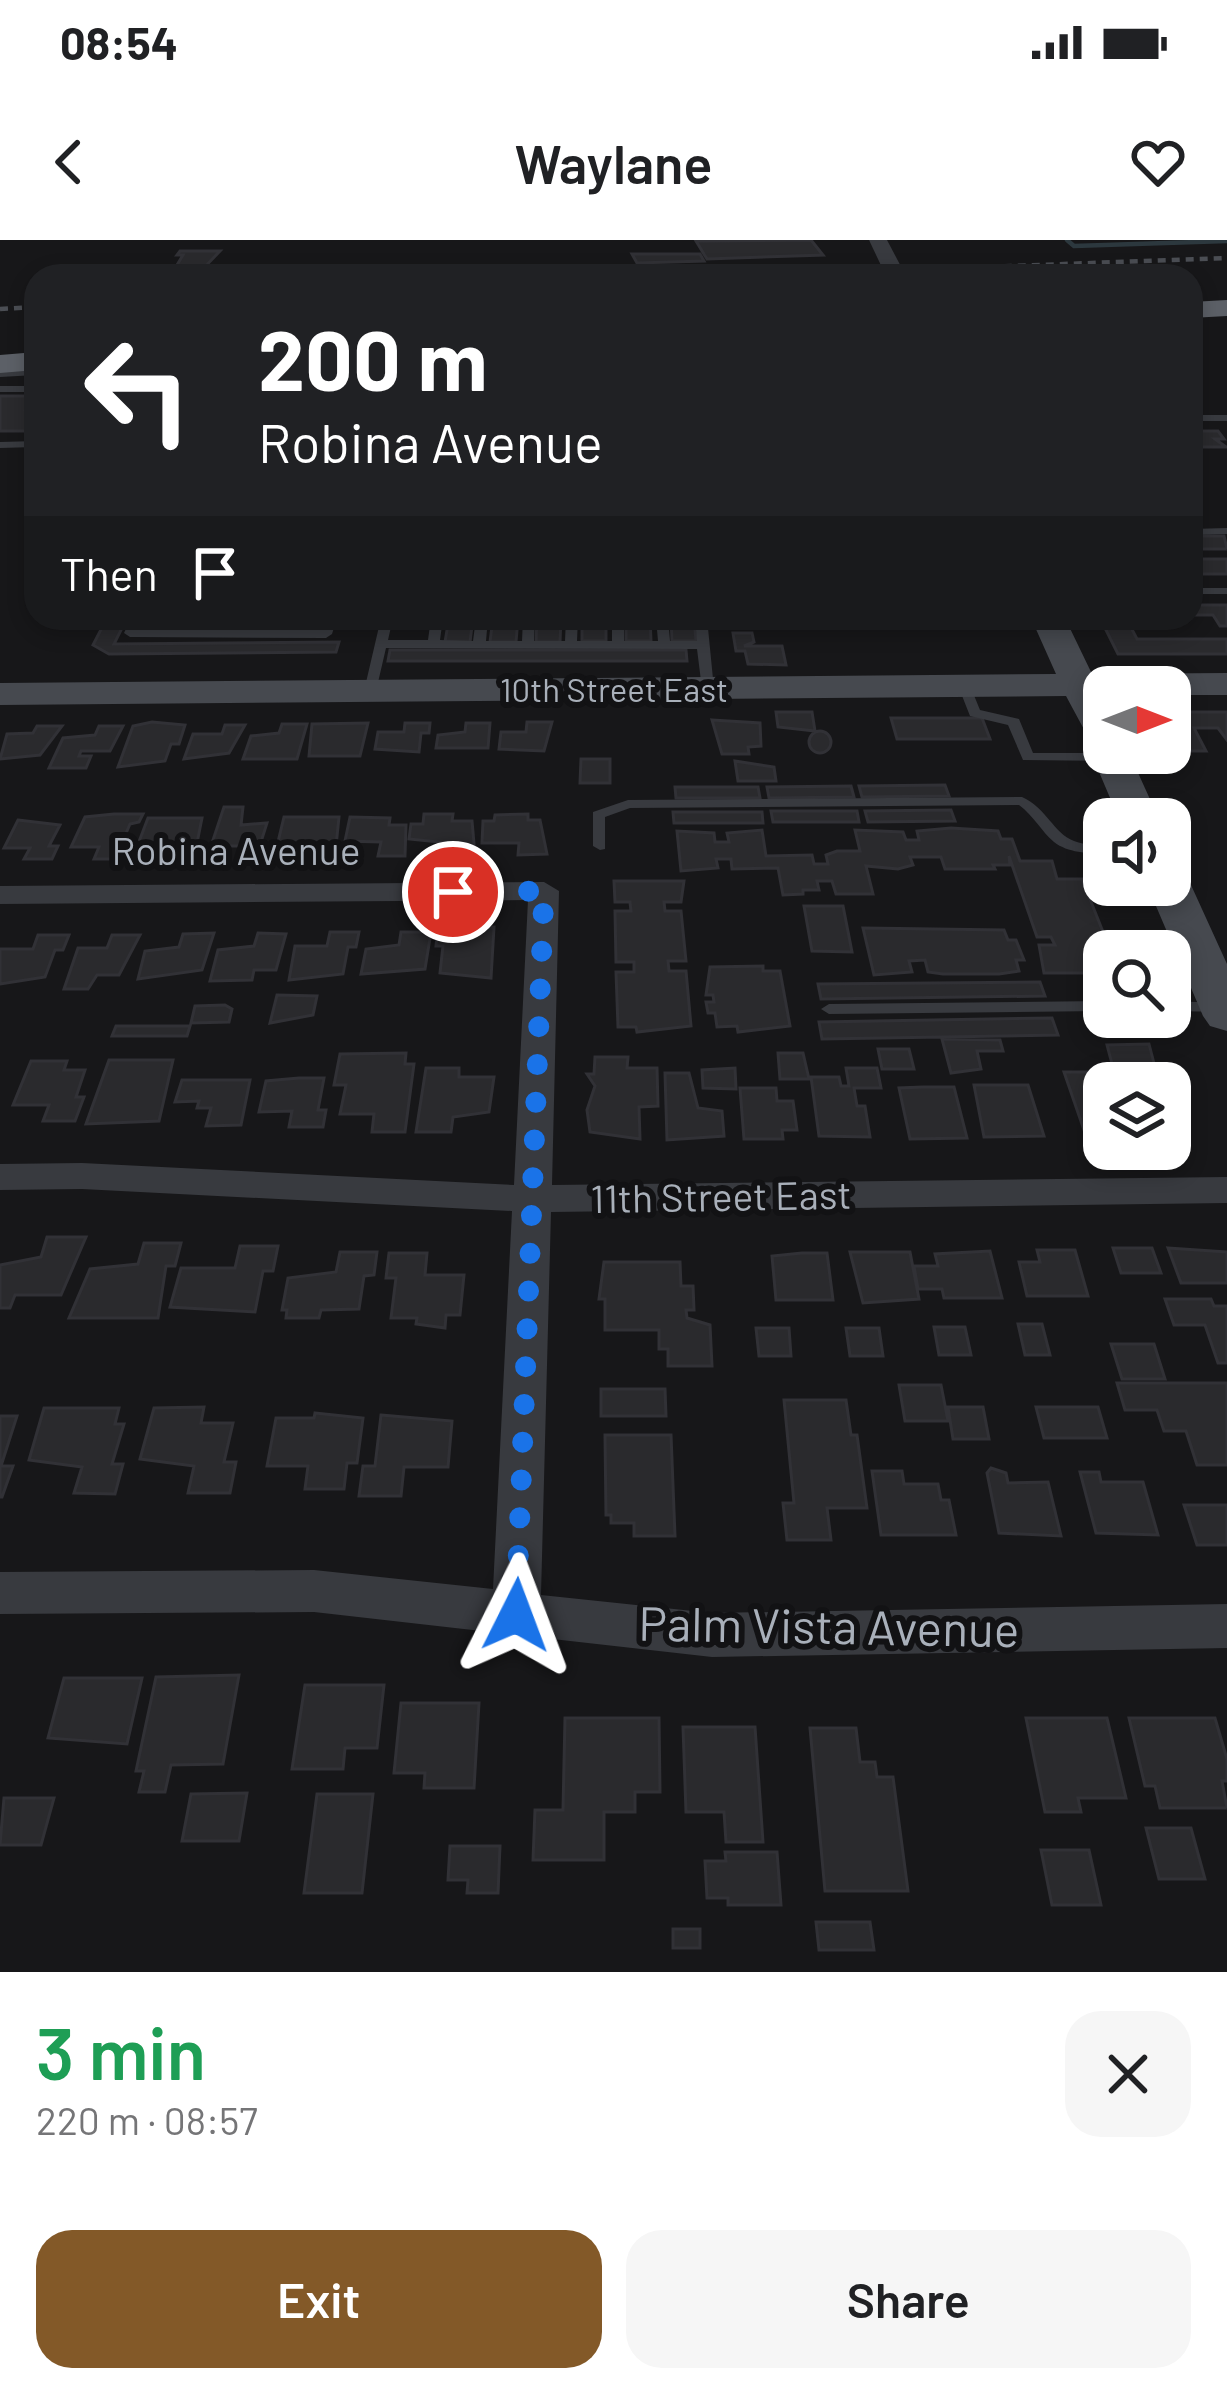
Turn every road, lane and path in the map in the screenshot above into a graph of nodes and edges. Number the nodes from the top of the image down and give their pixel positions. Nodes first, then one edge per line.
1 (131, 630) edge
2 (200, 630) edge
3 (267, 630) edge
4 (327, 630) edge
5 (384, 630) edge
6 (435, 630) edge
7 (481, 630) edge
8 (528, 630) edge
9 (572, 630) edge
10 (618, 630) edge
11 (663, 630) edge
12 (701, 630) edge
13 (1053, 630) edge
14 (199, 634) junction
15 (266, 634) junction
16 (381, 644) junction
17 (433, 644) junction
18 (479, 644) junction
19 (527, 645) junction
20 (571, 645) junction
21 (618, 645) junction
22 (664, 645) junction
23 (703, 645) junction
24 (1227, 684) edge
25 (1079, 686) junction
26 (965, 688) junction
27 (708, 689) junction
28 (370, 692) junction
29 (0, 694) edge
30 (1083, 695) edge
31 (1083, 755) edge
32 (600, 845) dead end
33 (1083, 849) edge
34 (0, 895) edge
35 (1177, 906) edge
36 (1083, 1006) edge
37 (1191, 1008) edge
38 (829, 1009) dead end
39 (1225, 1012) edge
40 (0, 1177) edge
41 (1227, 1190) edge
42 (534, 1199) junction
43 (0, 1593) edge
44 (516, 1615) junction
45 (1227, 1626) edge

1 - 14 lane
2 - 14 lane
3 - 15 lane
4 - 15 lane
5 - 16 lane
6 - 17 lane
7 - 18 lane
8 - 19 lane
9 - 20 lane
10 - 21 lane
11 - 22 lane
12 - 23 lane
13 - 25 main road
14 - 15 lane
16 - 17 lane
16 - 28 lane
17 - 18 lane
18 - 19 lane
19 - 20 lane
20 - 21 lane
21 - 22 lane
22 - 23 lane
23 - 27 lane
24 - 25 main road, 10th Street East
25 - 26 main road, 10th Street East
25 - 30 main road
26 - 27 main road, 10th Street East
26 - 31 lane
27 - 28 main road, 10th Street East
28 - 29 main road, 10th Street East
32 - 33 lane
34 - 42 street, Robina Avenue
35 - 39 main road
36 - 38 lane
37 - 39 lane
40 - 42 street, 11th Street East
41 - 42 street, 11th Street East
42 - 44 street
43 - 44 street, Palm Vista Avenue
44 - 45 street, Palm Vista Avenue

